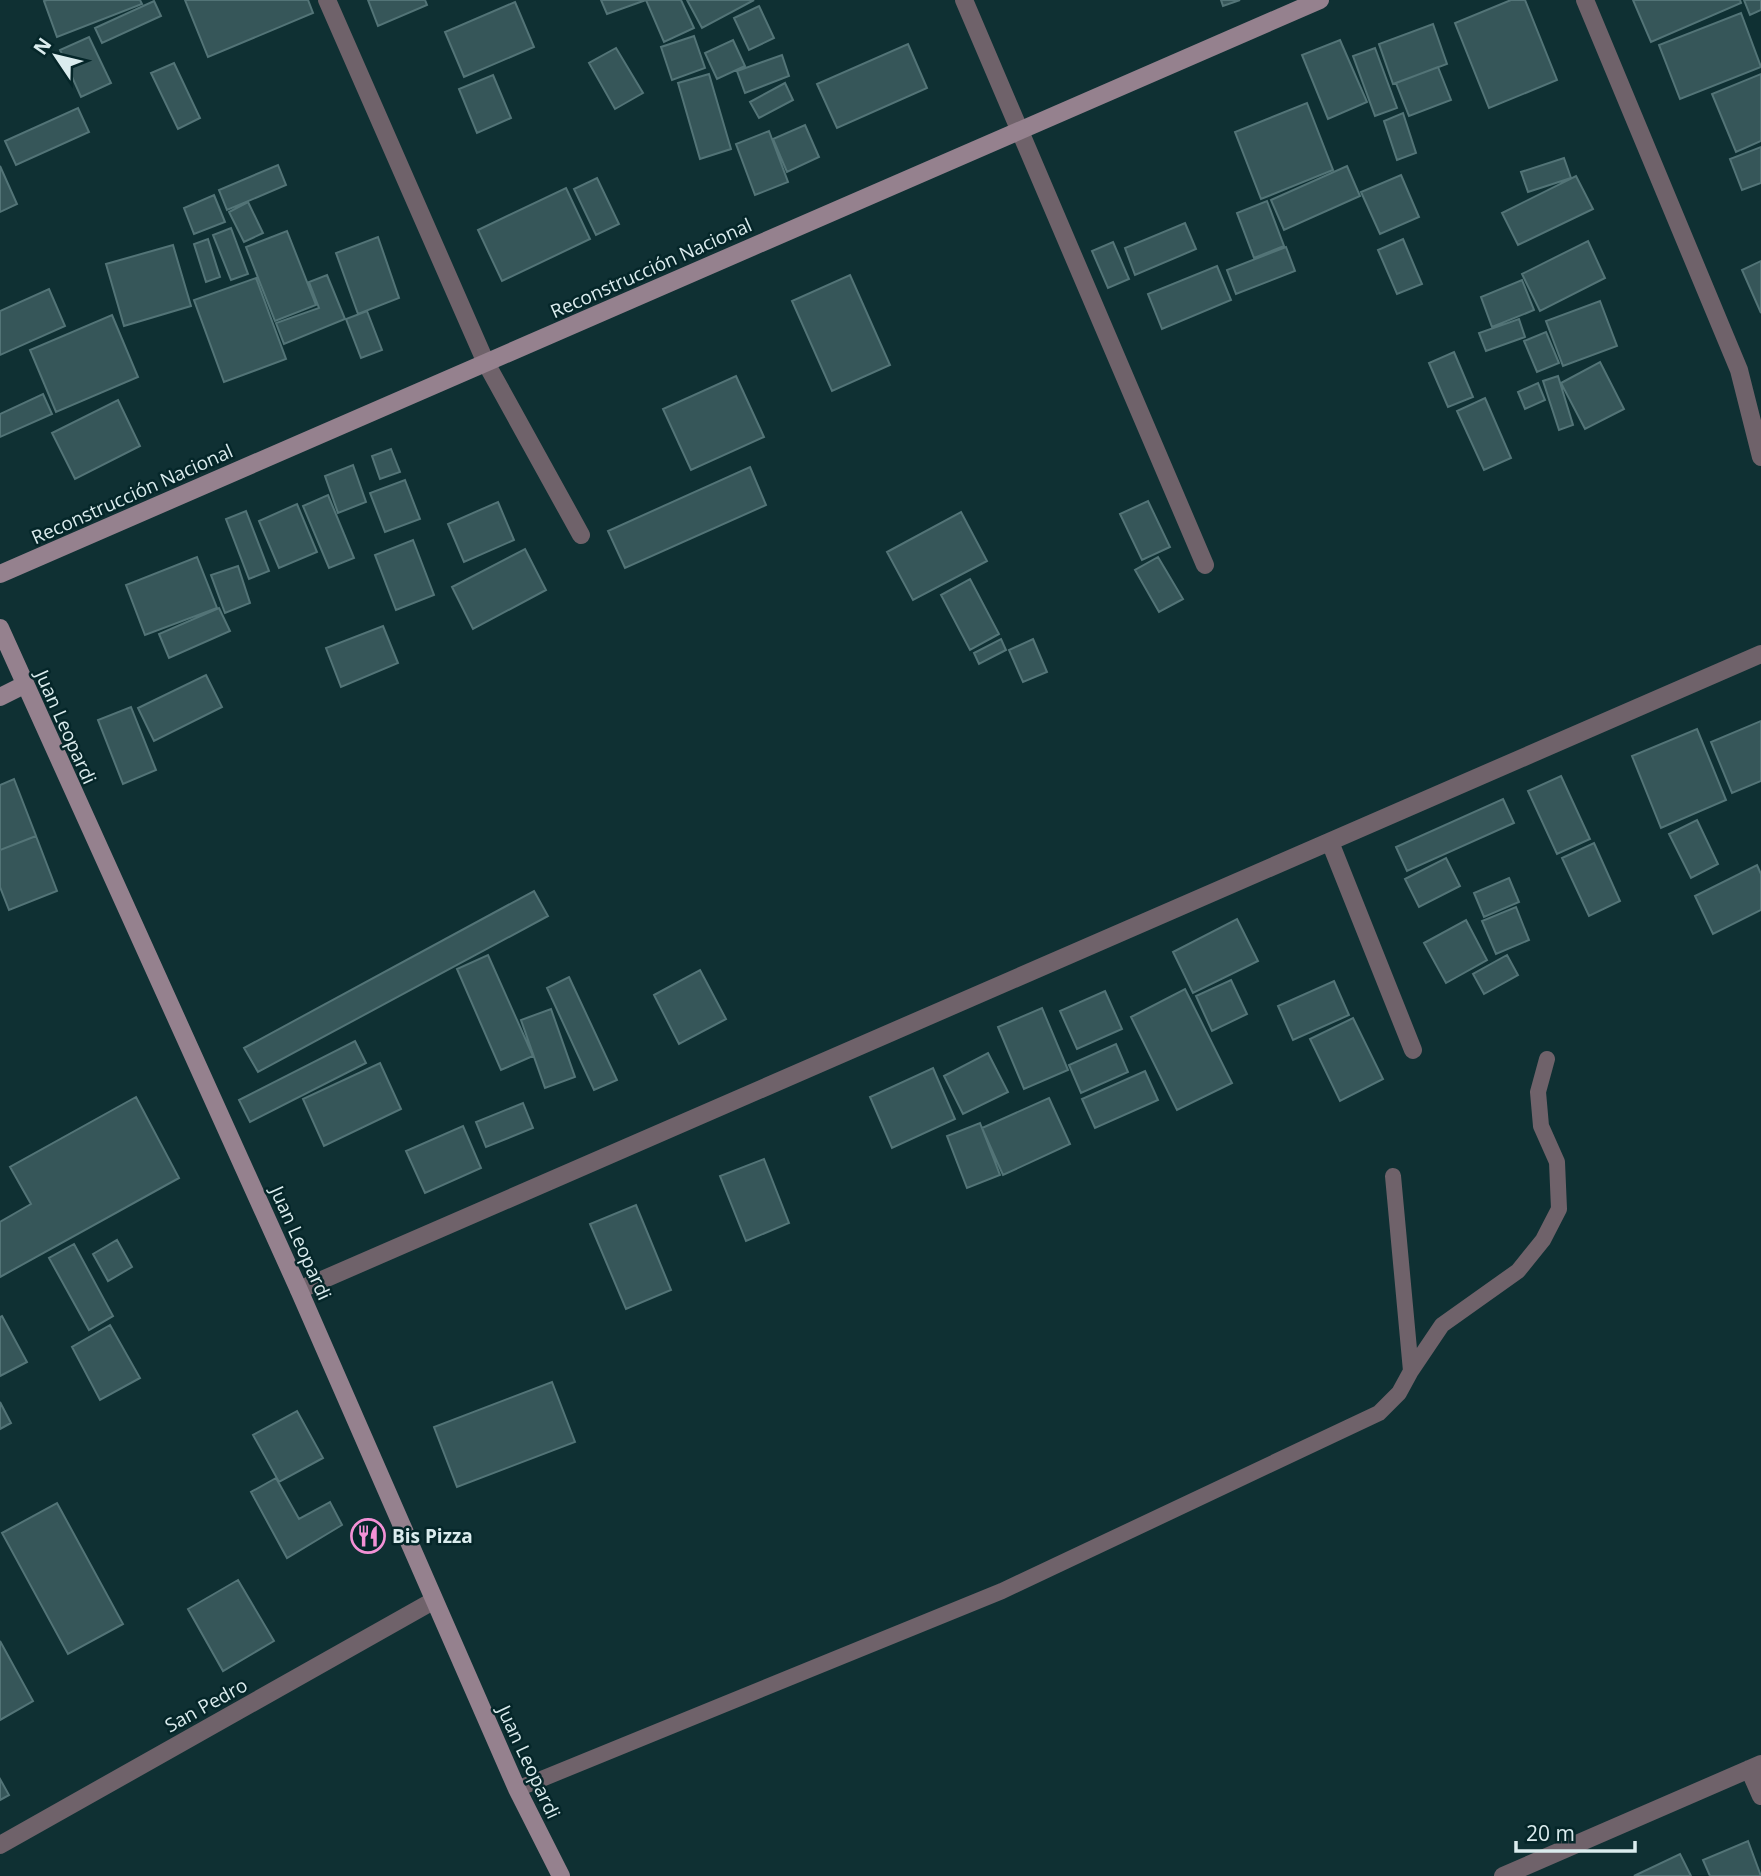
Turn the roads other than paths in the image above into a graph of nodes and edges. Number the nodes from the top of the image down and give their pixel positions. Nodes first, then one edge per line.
1 (327, 0) edge
2 (964, 0) edge
3 (1320, 0) edge
4 (1585, 0) edge
5 (1019, 131) junction
6 (486, 363) junction
7 (1761, 457) edge
8 (581, 535) dead end
9 (1205, 565) dead end
10 (0, 574) edge
11 (0, 628) edge
12 (1761, 654) edge
13 (23, 685) junction
14 (0, 697) edge
15 (1330, 842) junction
16 (1413, 1050) dead end
17 (1547, 1059) dead end
18 (1393, 1176) dead end
19 (299, 1290) junction
20 (1411, 1371) junction
21 (433, 1601) junction
22 (1755, 1767) edge
23 (517, 1789) junction
24 (1761, 1796) edge
25 (0, 1845) edge
26 (561, 1876) edge
27 (1503, 1876) edge

1 - 6 street
2 - 5 street
3 - 5 street, Reconstrucción Nacional
4 - 7 street
5 - 6 street, Reconstrucción Nacional
5 - 9 street
6 - 8 street
6 - 10 street, Reconstrucción Nacional
11 - 13 street, Juan Leopardi
12 - 15 street
13 - 14 street
13 - 19 street, Juan Leopardi
15 - 16 street
15 - 19 street
17 - 20 lane
18 - 20 lane
19 - 21 street, Juan Leopardi
20 - 23 lane
21 - 23 street, Juan Leopardi
21 - 25 street, San Pedro
22 - 24 street
22 - 27 street
23 - 26 street, Juan Leopardi

